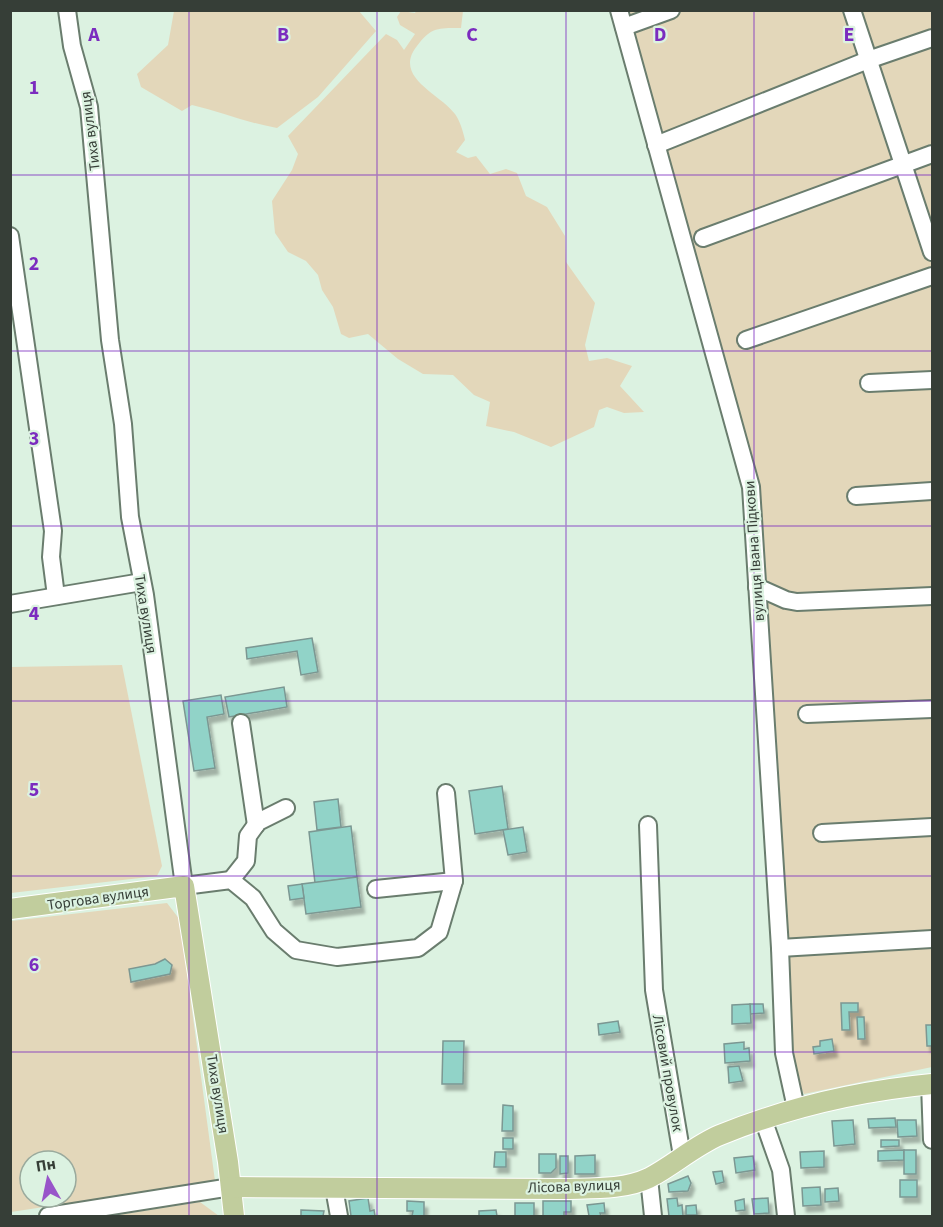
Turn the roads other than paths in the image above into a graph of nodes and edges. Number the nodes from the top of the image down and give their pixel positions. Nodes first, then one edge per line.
1 (67, 10) edge
2 (619, 10) edge
3 (671, 10) edge
4 (852, 10) edge
5 (624, 27) junction
6 (933, 39) edge
7 (868, 60) junction
8 (656, 145) junction
9 (933, 154) edge
10 (902, 164) junction
11 (10, 236) edge
12 (703, 238) dead end
13 (933, 252) edge
14 (933, 276) edge
15 (746, 340) dead end
16 (933, 380) edge
17 (869, 383) dead end
18 (933, 491) edge
19 (856, 496) dead end
20 (142, 582) junction
21 (757, 587) junction
22 (56, 596) junction
23 (933, 596) edge
24 (10, 604) edge
25 (933, 709) edge
26 (807, 714) dead end
27 (241, 723) dead end
28 (446, 793) dead end
29 (286, 808) dead end
30 (256, 825) junction
31 (648, 825) dead end
32 (933, 827) edge
33 (822, 833) dead end
34 (231, 880) junction
35 (454, 881) junction
36 (184, 886) junction
37 (376, 889) dead end
38 (10, 909) edge
39 (933, 939) edge
40 (780, 948) junction
41 (931, 1084) edge
42 (796, 1108) junction
43 (763, 1119) junction
44 (933, 1140) edge
45 (682, 1156) junction
46 (649, 1178) junction
47 (231, 1187) junction
48 (334, 1188) junction
49 (48, 1216) edge
50 (234, 1216) edge
51 (339, 1216) edge
52 (653, 1216) edge
53 (786, 1216) edge

1 - 20 street, Тиха вулиця
2 - 5 street, вулиця Івана Підкови
3 - 5 street
4 - 7 street
5 - 8 street, вулиця Івана Підкови
6 - 7 street
7 - 8 street
7 - 10 street
8 - 21 street, вулиця Івана Підкови
9 - 10 street
10 - 12 street
10 - 13 street
11 - 22 street
14 - 15 street
16 - 17 street
18 - 19 street
20 - 22 street
20 - 36 street, Тиха вулиця
21 - 23 street
21 - 40 street, вулиця Івана Підкови
22 - 24 street
25 - 26 street
27 - 30 street
28 - 35 street
29 - 30 street
30 - 34 street
31 - 45 street, Лісовий провулок
32 - 33 street
34 - 35 street
34 - 36 street
35 - 37 street
36 - 38 main road, Торгова вулиця
36 - 47 main road, Тиха вулиця
39 - 40 street
40 - 42 street, вулиця Івана Підкови
41 - 42 main road, Лісова вулиця
41 - 44 street
42 - 43 main road, Лісова вулиця
43 - 45 main road, Лісова вулиця
43 - 53 street
45 - 46 main road, Лісова вулиця
46 - 48 main road, Лісова вулиця
46 - 52 street
47 - 48 main road, Лісова вулиця
47 - 49 street
47 - 50 main road, Тиха вулиця
48 - 51 street

